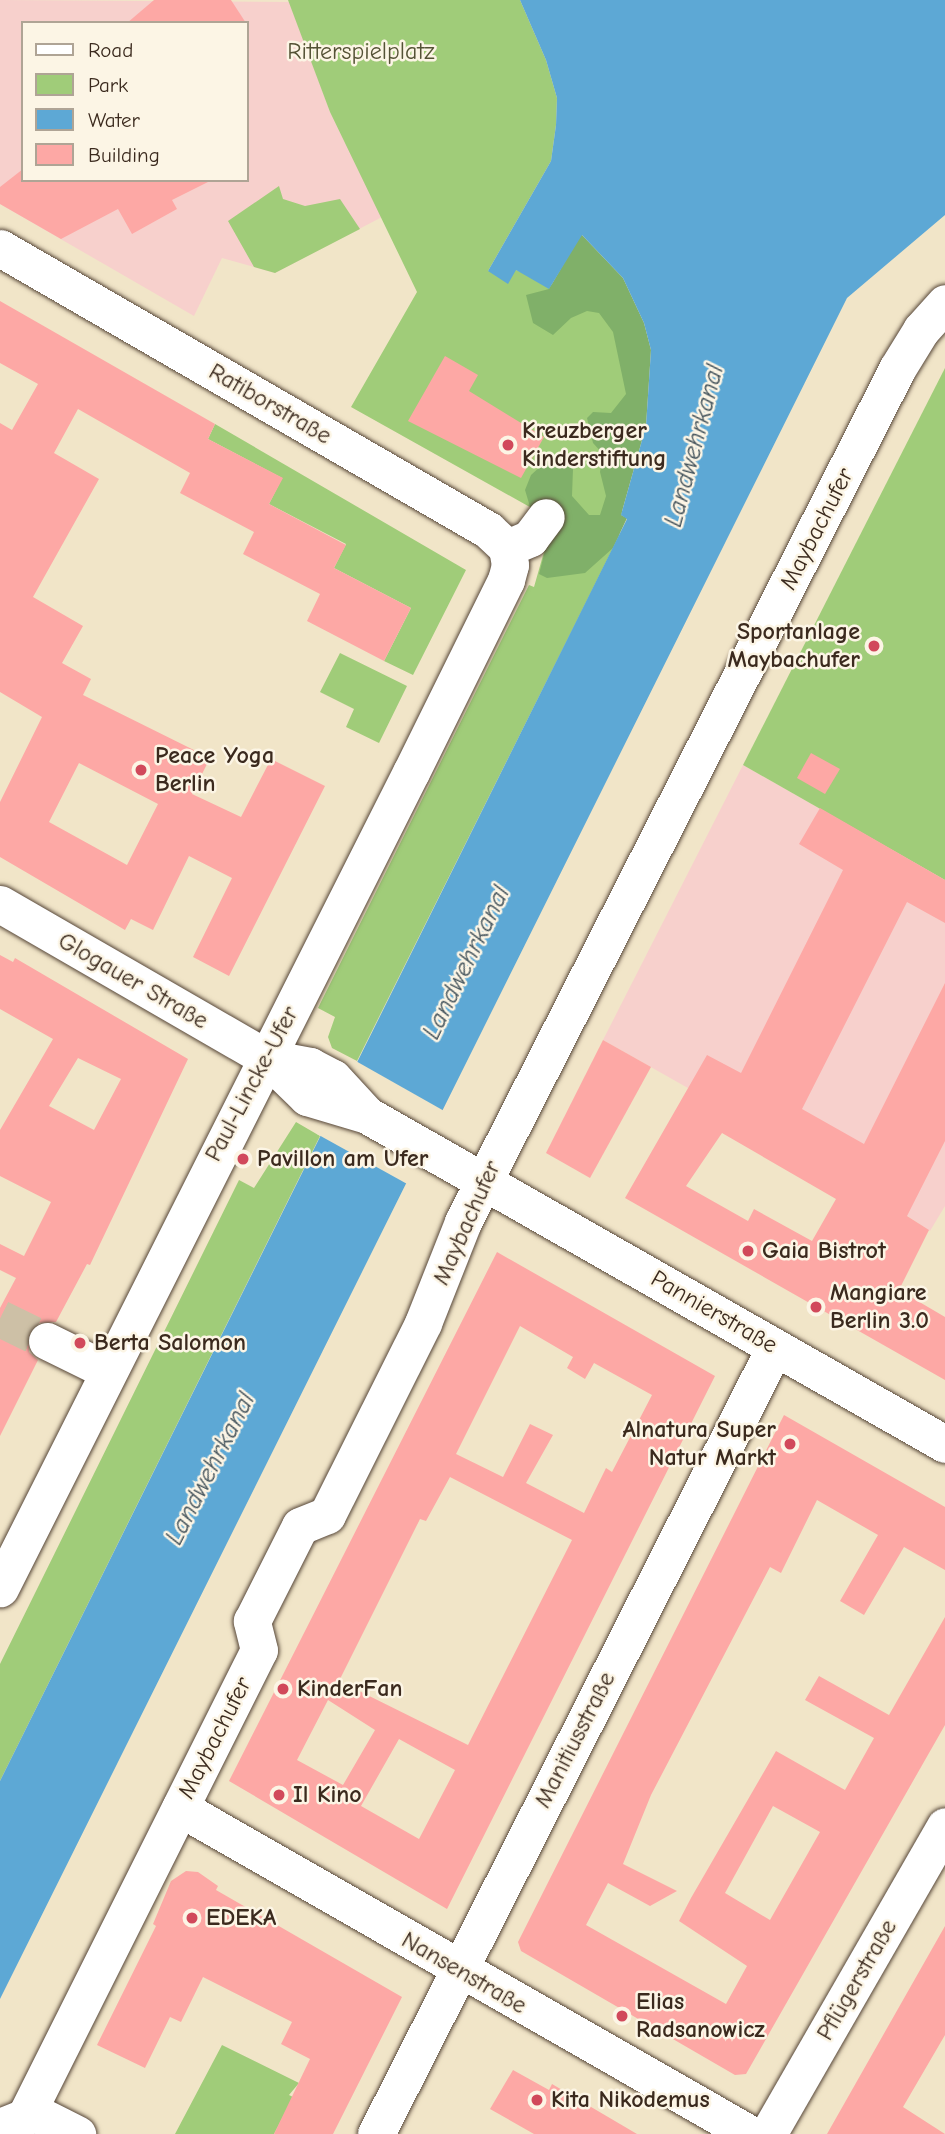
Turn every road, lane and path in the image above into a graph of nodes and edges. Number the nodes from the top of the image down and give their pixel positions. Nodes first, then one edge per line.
1 (0, 248) edge
2 (945, 303) edge
3 (546, 517) dead end
4 (507, 564) junction
5 (0, 904) edge
6 (267, 1058) junction
7 (367, 1115) joint
8 (484, 1181) junction
9 (47, 1341) tunnel mouth
10 (775, 1347) junction
11 (108, 1371) junction
12 (945, 1444) edge
13 (0, 1588) edge
14 (180, 1808) junction
15 (945, 1826) edge
16 (458, 1970) junction
17 (14, 2118) edge
18 (76, 2134) edge
19 (376, 2134) edge
20 (750, 2134) edge
21 (768, 2134) edge

1 - 4 street, Ratiborstraße
2 - 8 street, Maybachufer
3 - 4 street
4 - 6 street, Paul-Lincke-Ufer
5 - 6 street, Glogauer Straße
6 - 7 street, Glogauer Straße
6 - 11 street, Paul-Lincke-Ufer
7 - 8 street, Pannierstraße
8 - 10 street, Pannierstraße
8 - 14 street, Maybachufer
9 - 11 street
10 - 12 street, Pannierstraße
10 - 16 street, Manitiusstraße
11 - 13 street, Paul-Lincke-Ufer
14 - 16 street, Nansenstraße
14 - 17 street, Maybachufer
15 - 21 street, Pflügerstraße
16 - 19 street, Manitiusstraße
16 - 20 street, Nansenstraße
17 - 18 street

